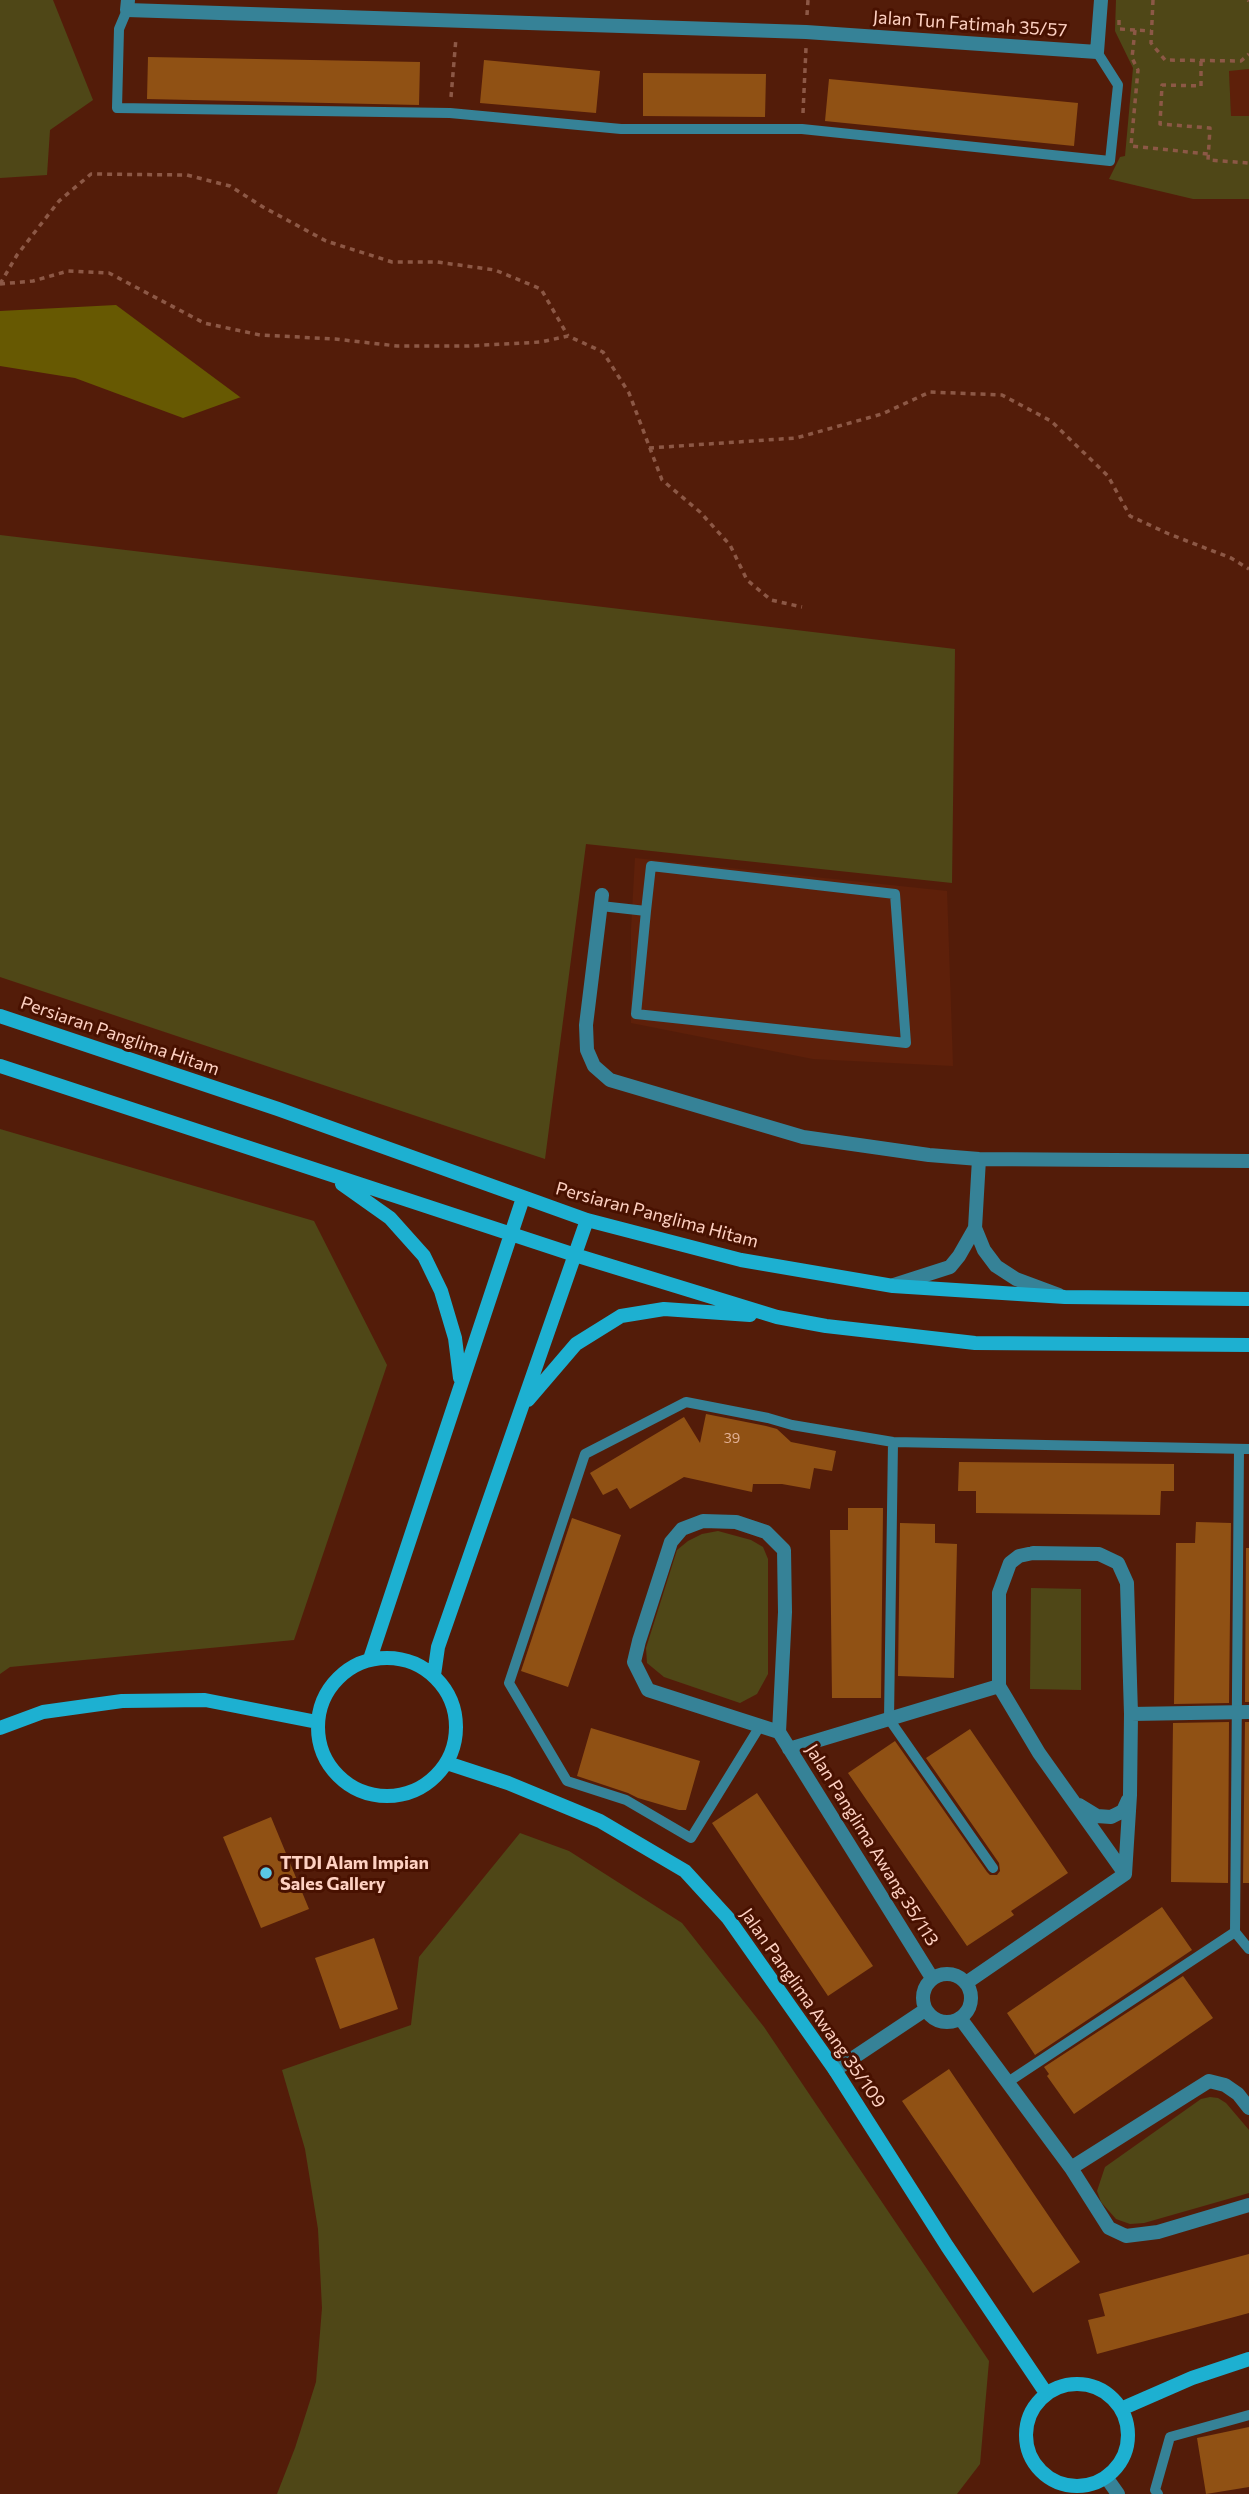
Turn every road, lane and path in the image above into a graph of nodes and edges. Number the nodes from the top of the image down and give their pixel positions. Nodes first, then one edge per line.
1 (1101, 0) edge
2 (1153, 0) edge
3 (127, 5) edge
4 (1119, 10) dead end
5 (458, 19) junction
6 (1135, 30) junction
7 (1151, 31) junction
8 (806, 32) junction
9 (1097, 52) junction
10 (1249, 54) edge
11 (1201, 61) junction
12 (450, 113) junction
13 (802, 129) junction
14 (1208, 153) junction
15 (1249, 163) edge
16 (0, 284) edge
17 (568, 336) junction
18 (649, 448) junction
19 (1249, 569) edge
20 (802, 607) dead end
21 (601, 901) joint
22 (646, 911) junction
23 (0, 1016) edge
24 (0, 1066) edge
25 (979, 1159) junction
26 (1249, 1161) edge
27 (328, 1174) junction
28 (523, 1198) junction
29 (587, 1220) junction
30 (975, 1228) junction
31 (511, 1234) junction
32 (575, 1255) junction
33 (893, 1286) junction
34 (1065, 1297) junction
35 (1249, 1299) edge
36 (777, 1317) junction
37 (1249, 1345) edge
38 (461, 1383) junction
39 (523, 1406) junction
40 (893, 1442) junction
41 (1244, 1449) edge
42 (370, 1659) junction
43 (434, 1675) junction
44 (999, 1686) junction
45 (1243, 1712) edge
46 (1131, 1714) junction
47 (890, 1719) junction
48 (317, 1722) junction
49 (760, 1726) junction
50 (0, 1728) edge
51 (779, 1732) junction
52 (789, 1749) junction
53 (447, 1763) junction
54 (1130, 1795) junction
55 (1076, 1804) junction
56 (993, 1868) dead end
57 (1125, 1874) junction
58 (1235, 1932) junction
59 (1249, 1949) edge
60 (932, 1978) junction
61 (966, 1983) junction
62 (925, 2010) junction
63 (960, 2018) junction
64 (835, 2070) junction
65 (1009, 2082) junction
66 (1249, 2108) edge
67 (1071, 2168) junction
68 (1249, 2206) edge
69 (1249, 2359) edge
70 (1046, 2393) junction
71 (1121, 2409) junction
72 (1249, 2414) edge
73 (1106, 2477) junction
74 (1118, 2494) edge
75 (1158, 2494) edge

1 - 9 street
2 - 7 path
3 - 5 street, Jalan Tun Fatimah 35/57
3 - 12 lane
4 - 6 path
5 - 8 street, Jalan Tun Fatimah 35/57
5 - 12 path
6 - 7 path
6 - 14 path
7 - 11 path
8 - 9 street, Jalan Tun Fatimah 35/57
8 - 13 path
9 - 13 lane
10 - 11 path
11 - 14 path
12 - 13 lane
14 - 15 path
16 - 17 path
16 - 17 path
17 - 18 path
18 - 19 path
18 - 20 path
21 - 22 lane
21 - 25 street
22 - 22 lane
23 - 28 main road, Persiaran Panglima Hitam
24 - 27 main road
25 - 26 street
25 - 30 street
27 - 31 main road
27 - 38 main road
28 - 29 main road, Persiaran Panglima Hitam
28 - 31 main road
29 - 32 main road
29 - 33 main road, Persiaran Panglima Hitam
30 - 33 street
30 - 34 street
31 - 32 main road
31 - 38 main road
32 - 36 main road
32 - 39 main road
33 - 34 main road, Persiaran Panglima Hitam
34 - 35 main road, Persiaran Panglima Hitam
36 - 37 main road
36 - 39 main road
38 - 42 main road
39 - 43 main road
40 - 41 lane
40 - 47 lane
40 - 49 lane
41 - 45 lane
42 - 43 main road
42 - 48 main road
43 - 53 main road
44 - 46 street
44 - 47 street
44 - 55 street
45 - 46 street
45 - 58 lane
46 - 54 street
47 - 52 street
47 - 56 lane
48 - 50 main road
48 - 53 main road
49 - 51 street
49 - 51 street
51 - 52 street, Jalan Panglima Awang 35/113
52 - 60 street, Jalan Panglima Awang 35/113
53 - 64 main road, Jalan Panglima Awang 35/109
54 - 55 street
54 - 57 street
55 - 57 street
57 - 61 street
58 - 59 lane
58 - 65 lane
60 - 61 street
60 - 62 street
61 - 63 street
62 - 63 street
62 - 64 street
63 - 65 street
64 - 70 main road, Jalan Panglima Awang 35/109
65 - 67 street
66 - 67 street
67 - 68 street
69 - 71 main road
70 - 71 main road
70 - 73 main road
71 - 73 main road
72 - 75 lane
73 - 74 street

